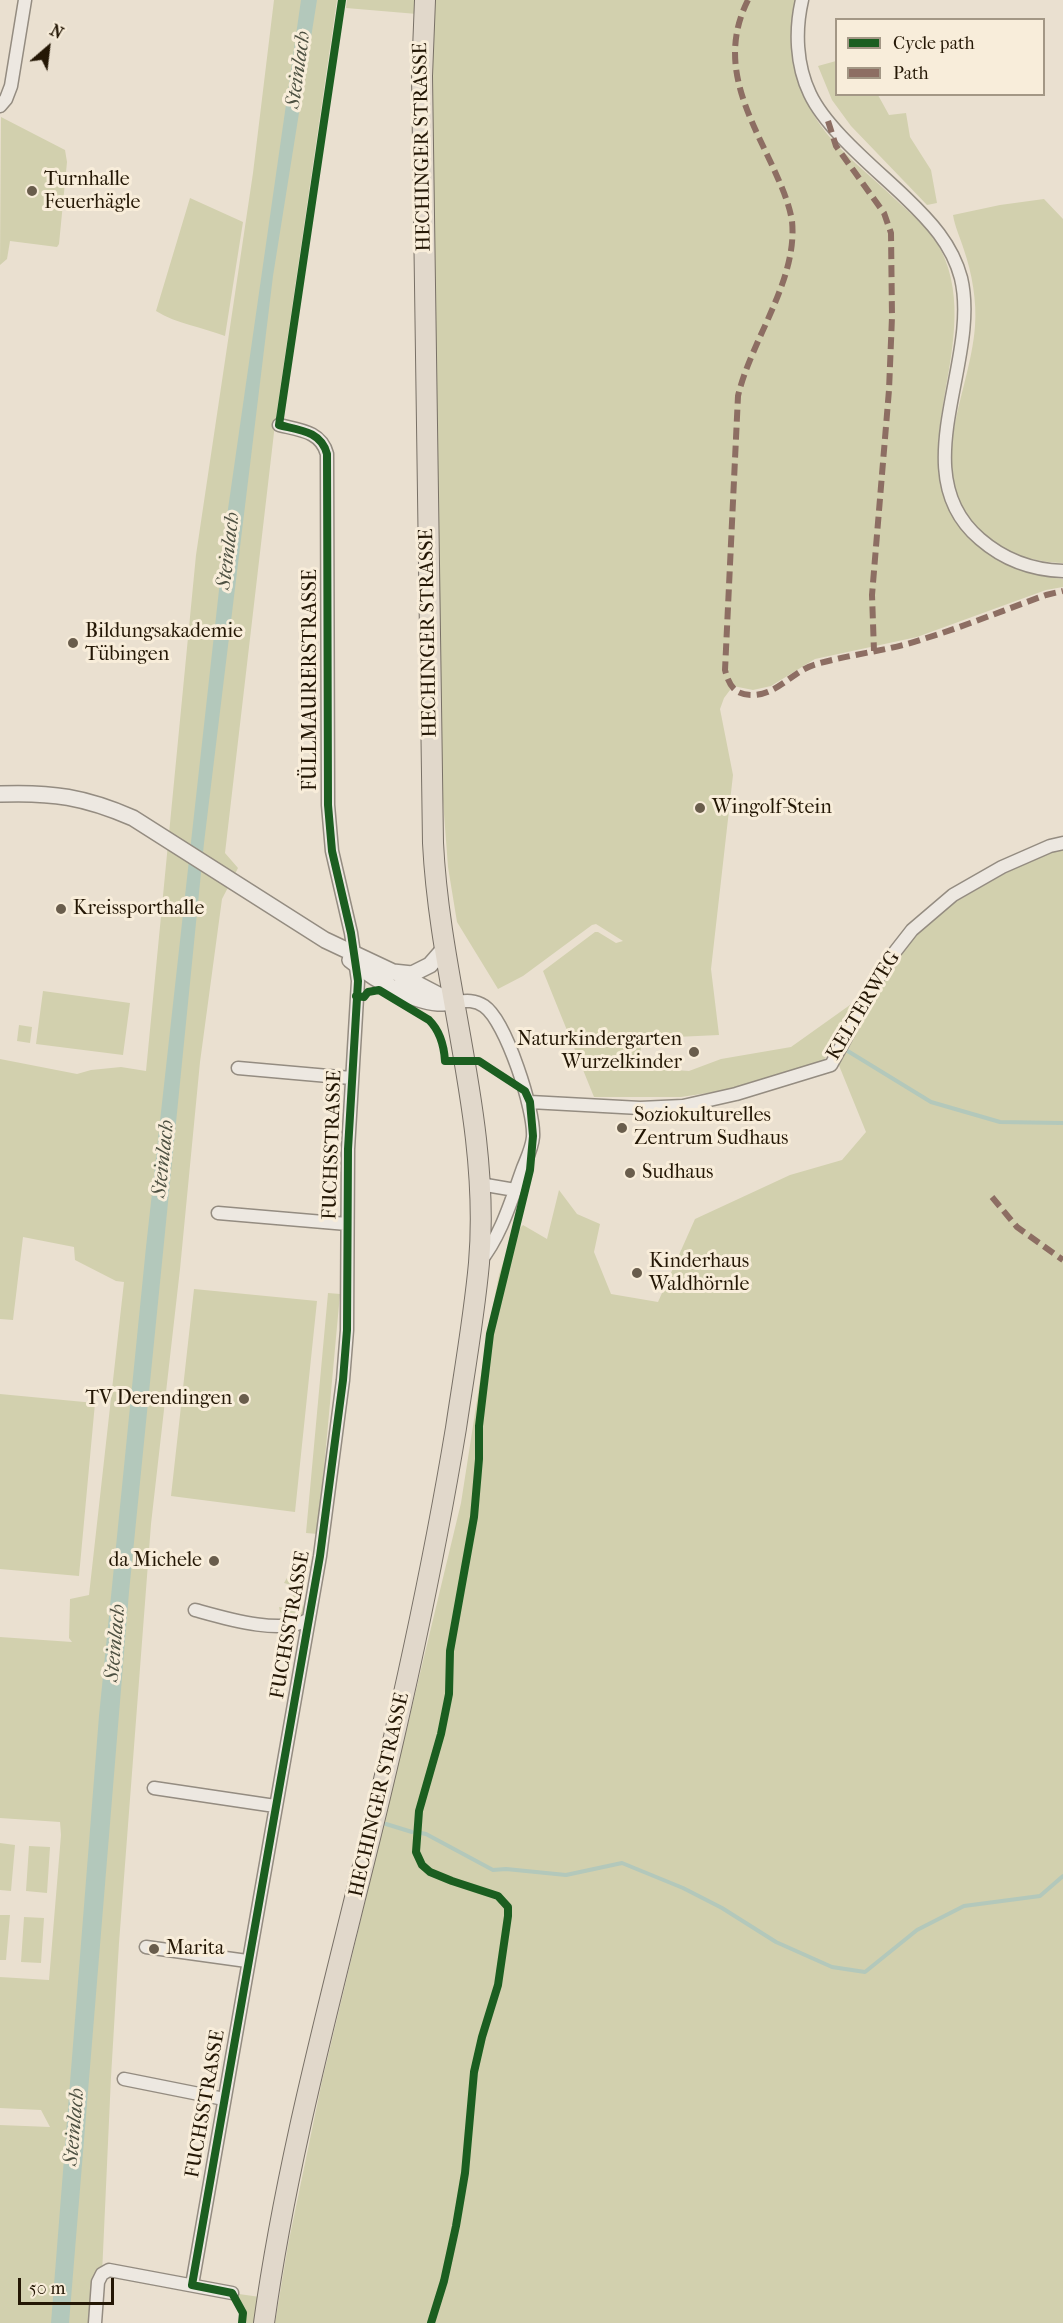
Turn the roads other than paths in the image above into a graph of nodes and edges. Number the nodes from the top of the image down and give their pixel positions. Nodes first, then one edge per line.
1 (25, 0) edge
2 (425, 0) edge
3 (802, 0) edge
4 (0, 106) edge
5 (279, 425) dead end
6 (1063, 572) edge
7 (0, 794) edge
8 (1063, 843) edge
9 (444, 949) junction
10 (355, 959) junction
11 (393, 972) junction
12 (453, 1002) junction
13 (238, 1068) dead end
14 (351, 1078) junction
15 (530, 1102) junction
16 (480, 1184) junction
17 (515, 1190) junction
18 (218, 1214) dead end
19 (347, 1224) junction
20 (479, 1263) junction
21 (195, 1610) dead end
22 (309, 1619) junction
23 (154, 1788) dead end
24 (275, 1806) junction
25 (146, 1947) dead end
26 (247, 1961) junction
27 (124, 2079) dead end
28 (224, 2099) junction
29 (192, 2285) junction
30 (232, 2293) dead end
31 (95, 2323) edge
32 (264, 2323) edge

1 - 4 street
2 - 9 main road, HECHINGER STRASSE
3 - 6 street
5 - 10 street, FÜLLMAURERSTRASSE
7 - 10 street
8 - 15 street, KELTERWEG
9 - 11 street
9 - 12 main road, HECHINGER STRASSE
10 - 11 street
10 - 12 street
10 - 14 street, FUCHSSTRASSE
11 - 12 street
12 - 15 street, HECHINGER STRASSE
12 - 16 main road, HECHINGER STRASSE
13 - 14 street
14 - 19 street, FUCHSSTRASSE
15 - 17 street, HECHINGER STRASSE
16 - 17 street
16 - 20 main road, HECHINGER STRASSE
17 - 20 street, HECHINGER STRASSE
18 - 19 street
19 - 22 street, FUCHSSTRASSE
20 - 32 main road, HECHINGER STRASSE
21 - 22 street
22 - 24 street, FUCHSSTRASSE
23 - 24 street
24 - 26 street, FUCHSSTRASSE
25 - 26 street
26 - 28 street, FUCHSSTRASSE
27 - 28 street
28 - 29 street, FUCHSSTRASSE
29 - 30 street
29 - 31 street

